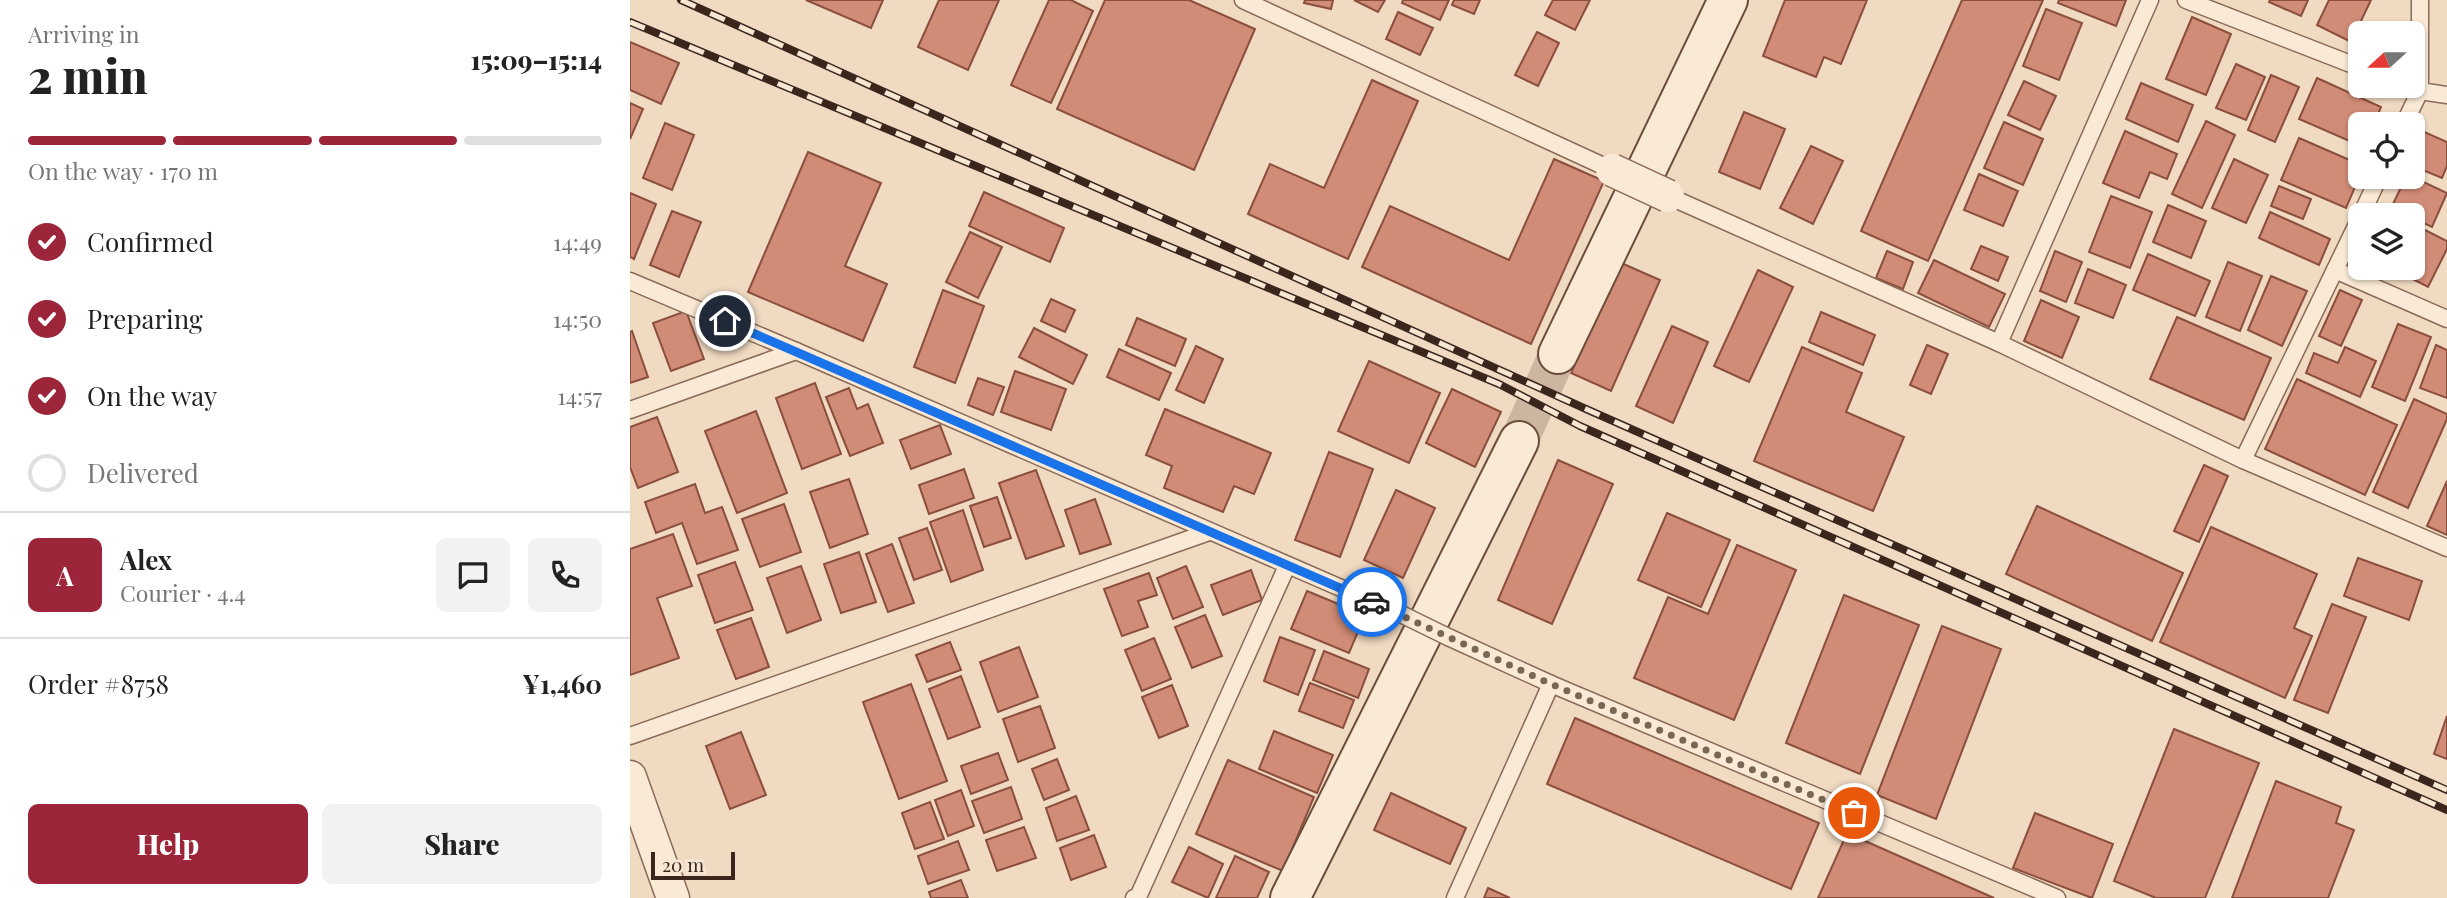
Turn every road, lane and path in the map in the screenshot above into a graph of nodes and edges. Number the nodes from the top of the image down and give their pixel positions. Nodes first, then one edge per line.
1 (1243, 0) edge
2 (1728, 0) edge
3 (2150, 0) edge
4 (2186, 0) edge
5 (2420, 0) edge
6 (2418, 21) edge
7 (2348, 63) edge
8 (2426, 91) edge
9 (2447, 95) edge
10 (1612, 170) joint
11 (1668, 196) joint
12 (2348, 243) edge
13 (2335, 270) junction
14 (630, 281) edge
15 (2447, 319) edge
16 (1999, 343) junction
17 (796, 351) junction
18 (1558, 354) tunnel mouth
19 (630, 410) edge
20 (1519, 441) tunnel mouth
21 (2243, 460) junction
22 (1209, 532) junction
23 (2447, 548) edge
24 (1287, 566) junction
25 (1551, 684) junction
26 (630, 736) edge
27 (630, 776) edge
28 (673, 898) edge
29 (1137, 898) edge
30 (1290, 898) edge
31 (1455, 898) edge
32 (2057, 898) edge

1 - 10 lane
2 - 18 street
3 - 16 lane
4 - 7 lane
5 - 6 lane
8 - 9 lane
10 - 11 street, bridge
11 - 16 lane
12 - 13 lane
13 - 15 lane
13 - 21 lane
14 - 17 lane
16 - 21 lane
17 - 19 lane
17 - 22 lane
20 - 30 street
21 - 23 lane
22 - 24 lane
22 - 26 lane
24 - 25 lane, bridge
24 - 29 lane
25 - 31 lane
25 - 32 lane
27 - 28 street

